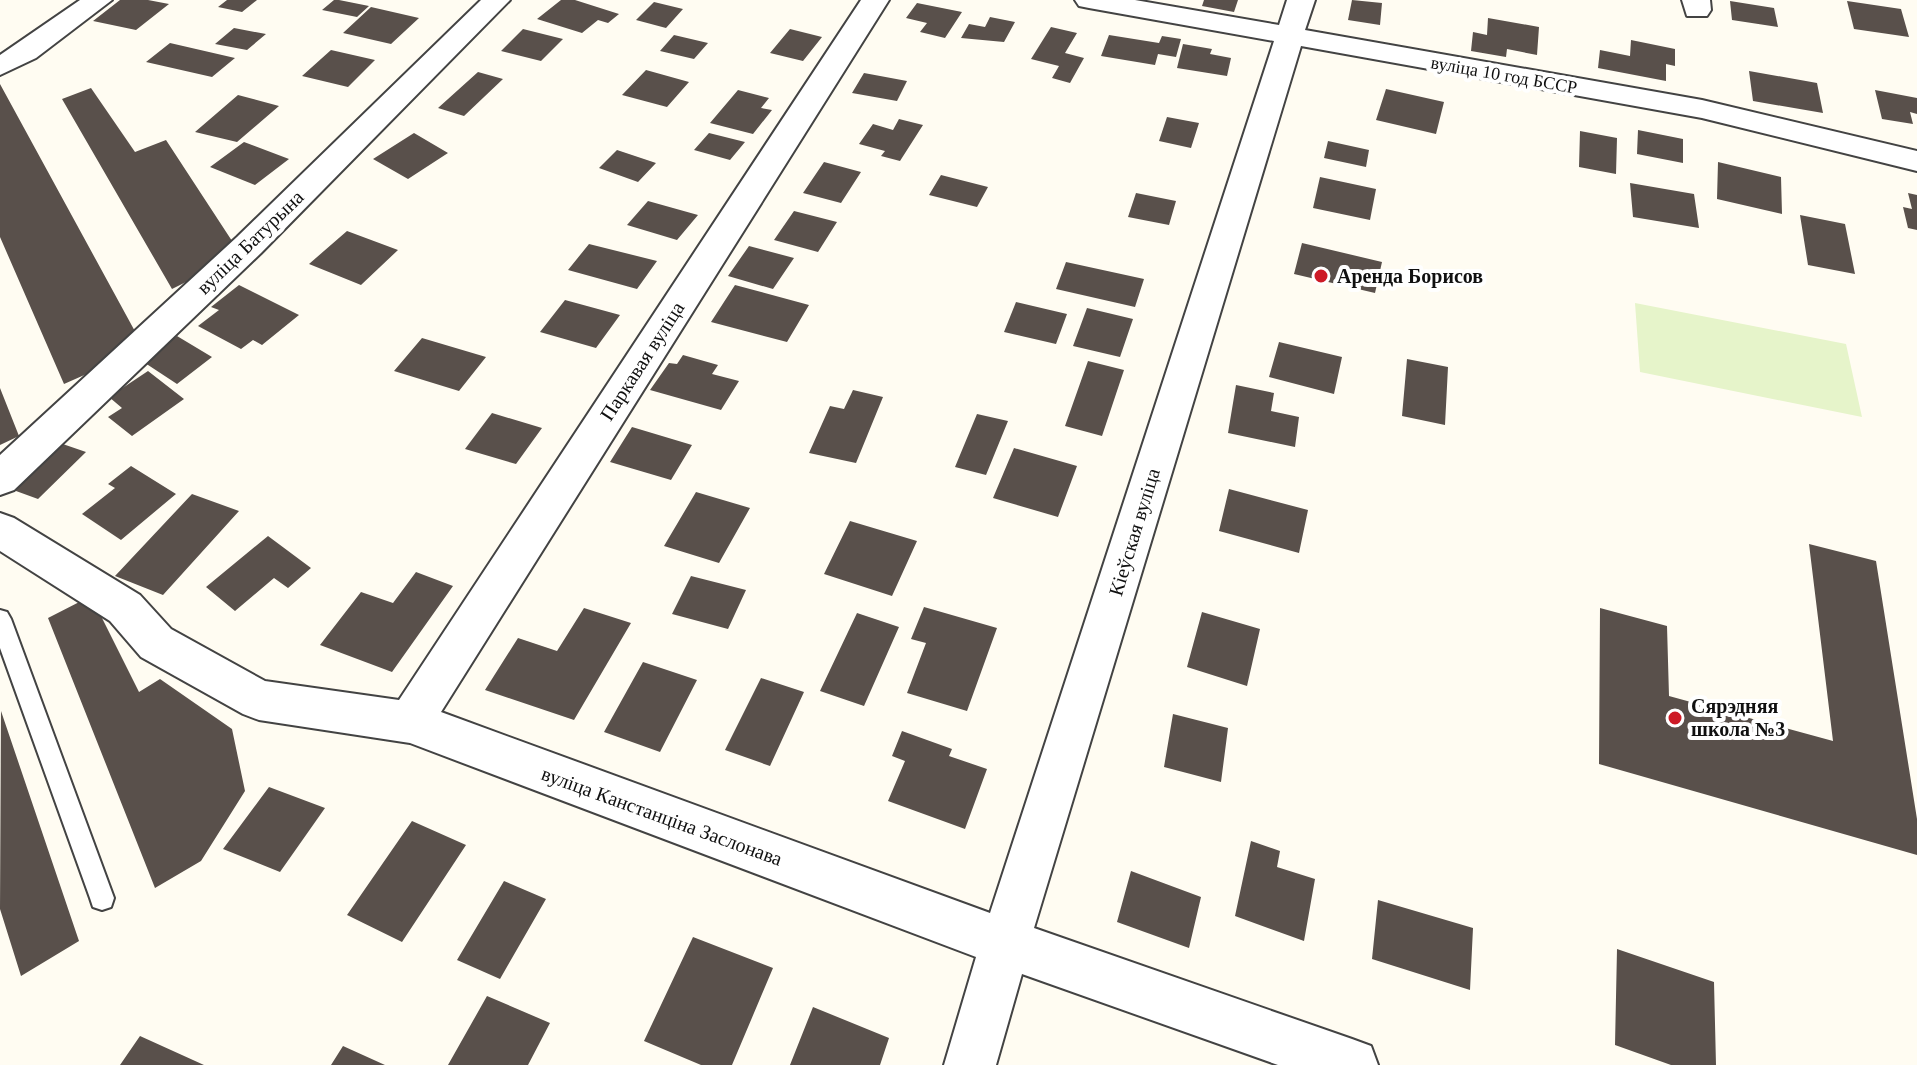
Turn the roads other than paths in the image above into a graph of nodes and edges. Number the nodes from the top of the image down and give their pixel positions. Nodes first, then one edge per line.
1 (98, 0) edge
2 (496, 0) edge
3 (875, 0) edge
4 (1089, 0) edge
5 (1295, 18) edge
6 (0, 66) edge
7 (1917, 161) edge
8 (0, 479) edge
9 (0, 530) edge
10 (0, 619) edge
11 (410, 722) junction
12 (102, 898) dead end
13 (1005, 943) junction
14 (970, 1065) edge
15 (1352, 1065) edge

1 - 6 street
2 - 8 street, вуліца Батурына
3 - 11 street, Паркавая вуліца
4 - 5 street, вуліца 10 год БССР
5 - 7 street, вуліца 10 год БССР
5 - 13 street, Кіеўская вуліца
9 - 11 street, вуліца Канстанціна Заслонава
10 - 12 lane
11 - 13 street, вуліца Канстанціна Заслонава
13 - 14 street, Кіеўская вуліца
13 - 15 street, вуліца Канстанціна Заслонава

